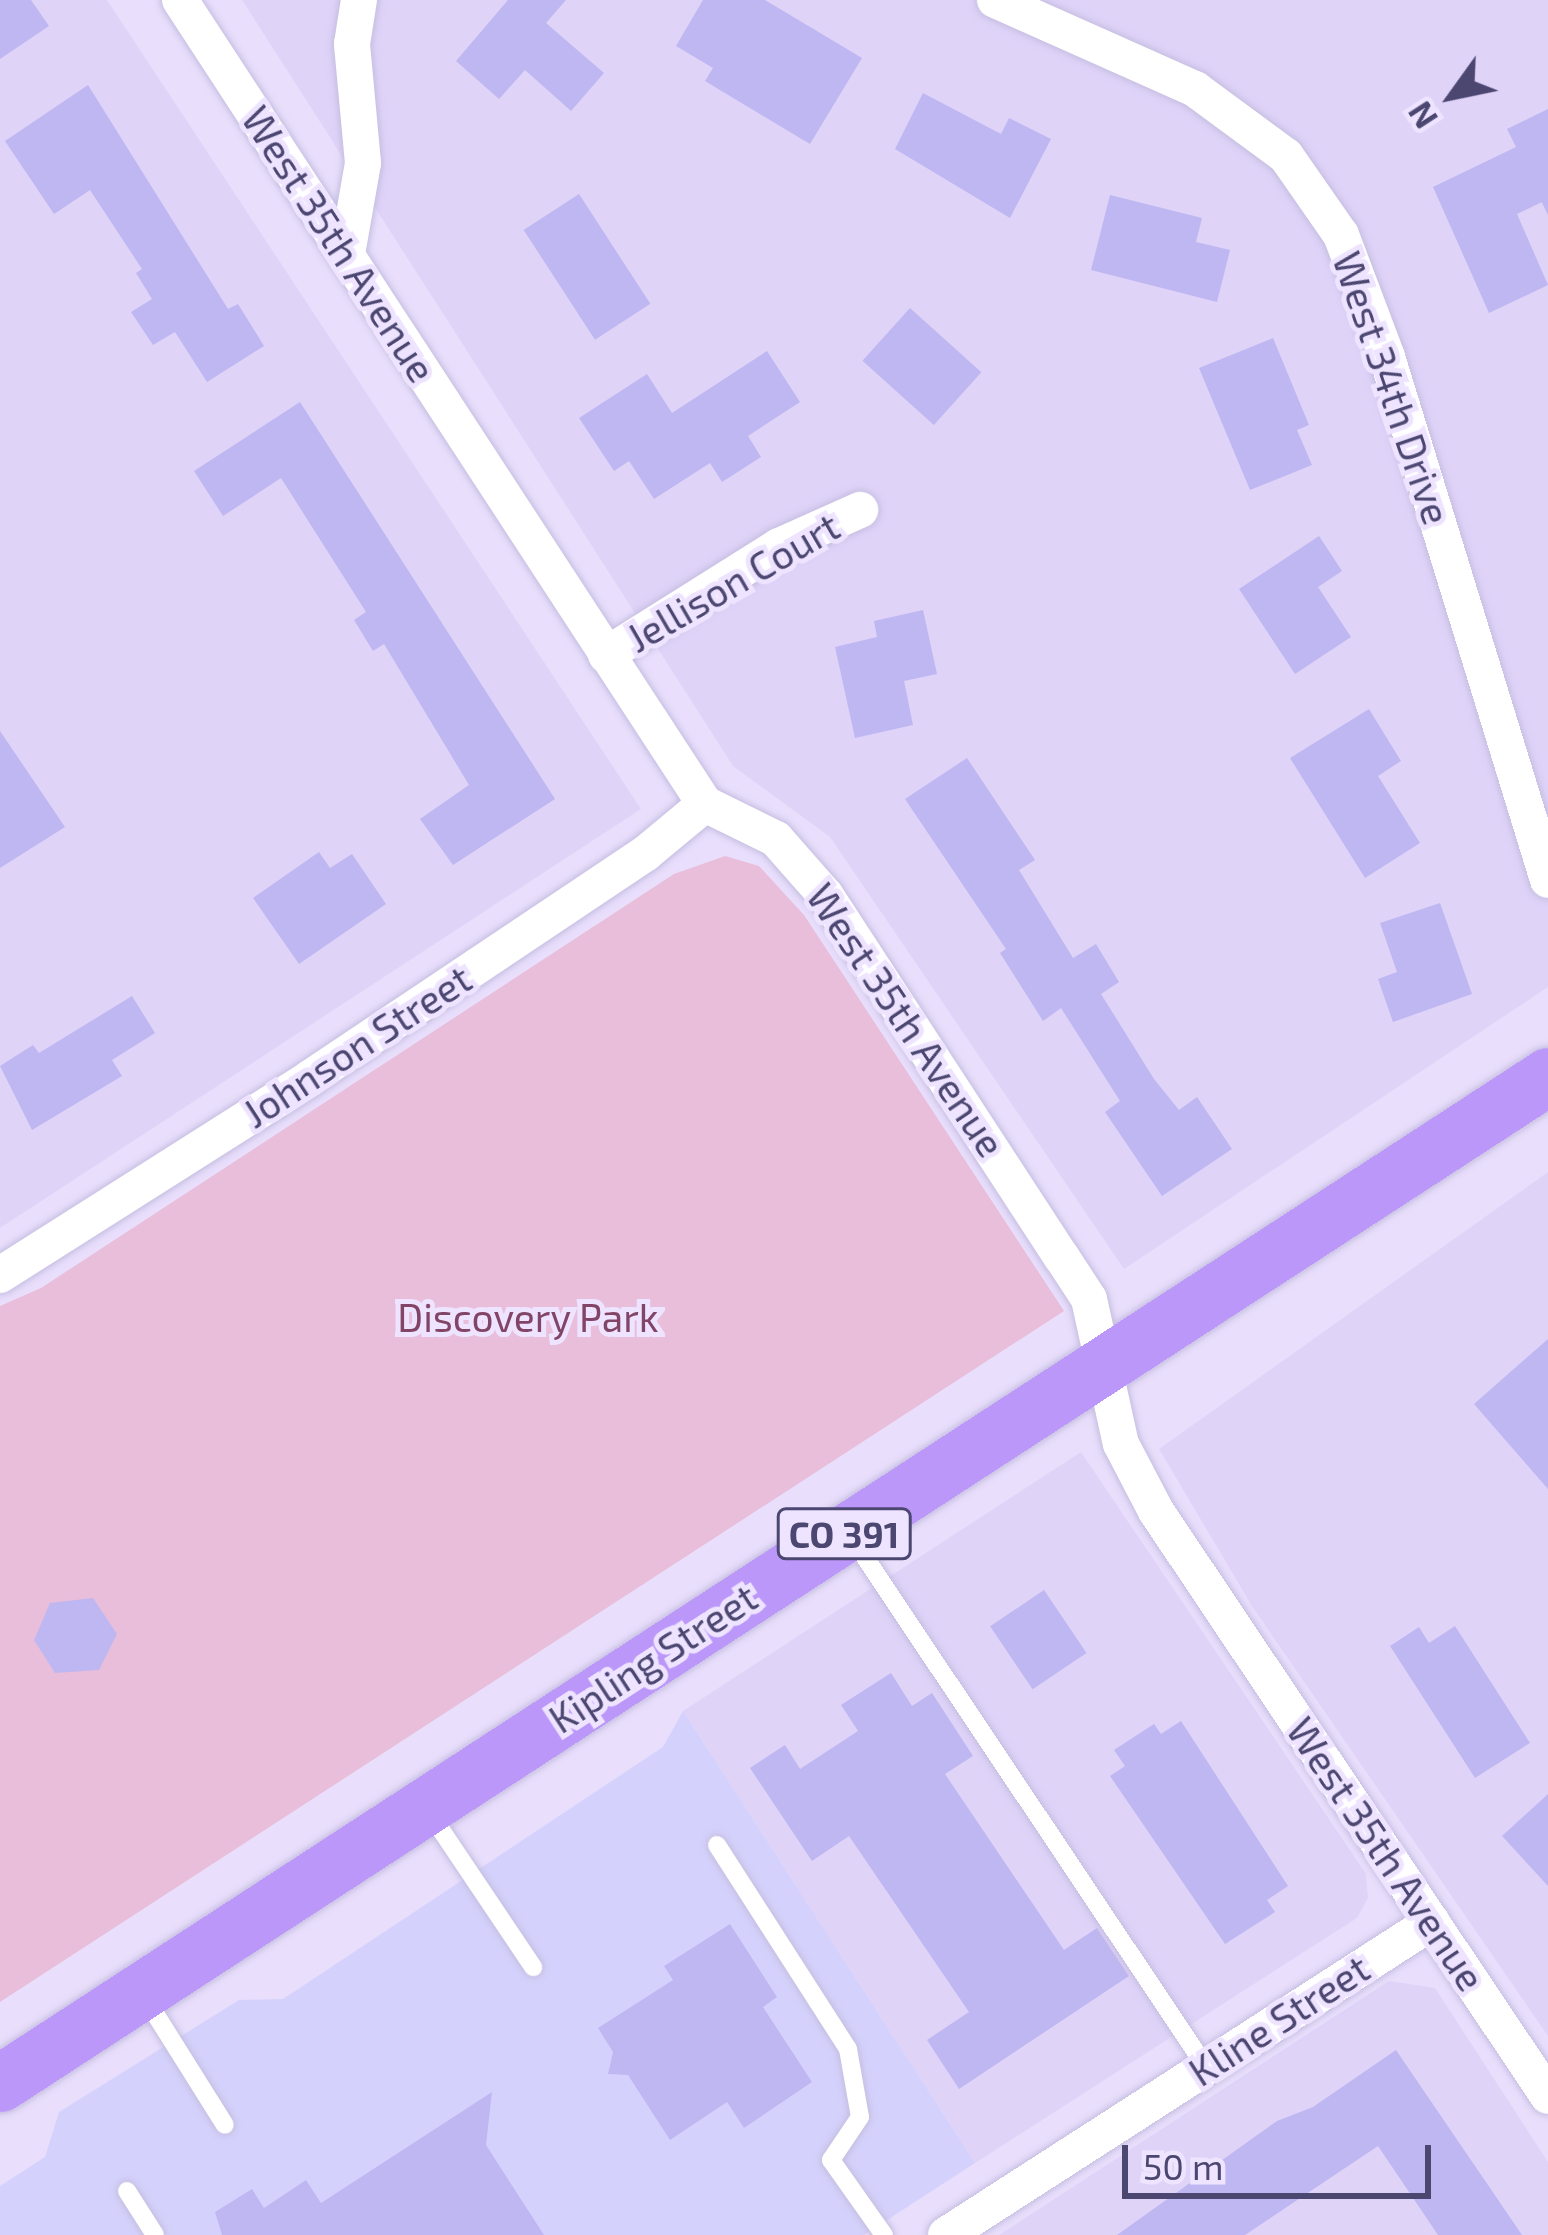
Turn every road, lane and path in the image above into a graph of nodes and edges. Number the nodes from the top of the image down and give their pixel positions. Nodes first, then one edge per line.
1 (180, 0) edge
2 (358, 0) edge
3 (995, 0) edge
4 (347, 254) junction
5 (860, 510) dead end
6 (606, 655) junction
7 (704, 804) junction
8 (1548, 880) edge
9 (1548, 1076) edge
10 (0, 1276) edge
11 (1102, 1369) junction
12 (848, 1532) junction
13 (425, 1807) junction
14 (717, 1845) dead end
15 (1432, 1922) junction
16 (533, 1967) dead end
17 (142, 1992) junction
18 (1206, 2067) junction
19 (0, 2083) edge
20 (1548, 2096) edge
21 (225, 2125) dead end
22 (127, 2192) dead end
23 (155, 2235) edge
24 (884, 2235) edge
25 (946, 2235) edge

1 - 4 street, West 35th Avenue
2 - 4 street
3 - 8 street, West 34th Drive
4 - 6 street, West 35th Avenue
5 - 6 street, Jellison Court
6 - 7 street, West 35th Avenue
7 - 10 street, Johnson Street
7 - 11 street, West 35th Avenue
9 - 11 main road, Kipling Street / CO 391
11 - 12 main road, Kipling Street / CO 391
11 - 15 street, West 35th Avenue
12 - 13 main road, Kipling Street / CO 391
12 - 18 lane
13 - 16 lane
13 - 17 main road, Kipling Street / CO 391
14 - 24 lane
15 - 18 street, Kline Street
15 - 20 street, West 35th Avenue
17 - 19 main road, Kipling Street / CO 391
17 - 21 lane
18 - 25 street, Kline Street
22 - 23 lane

